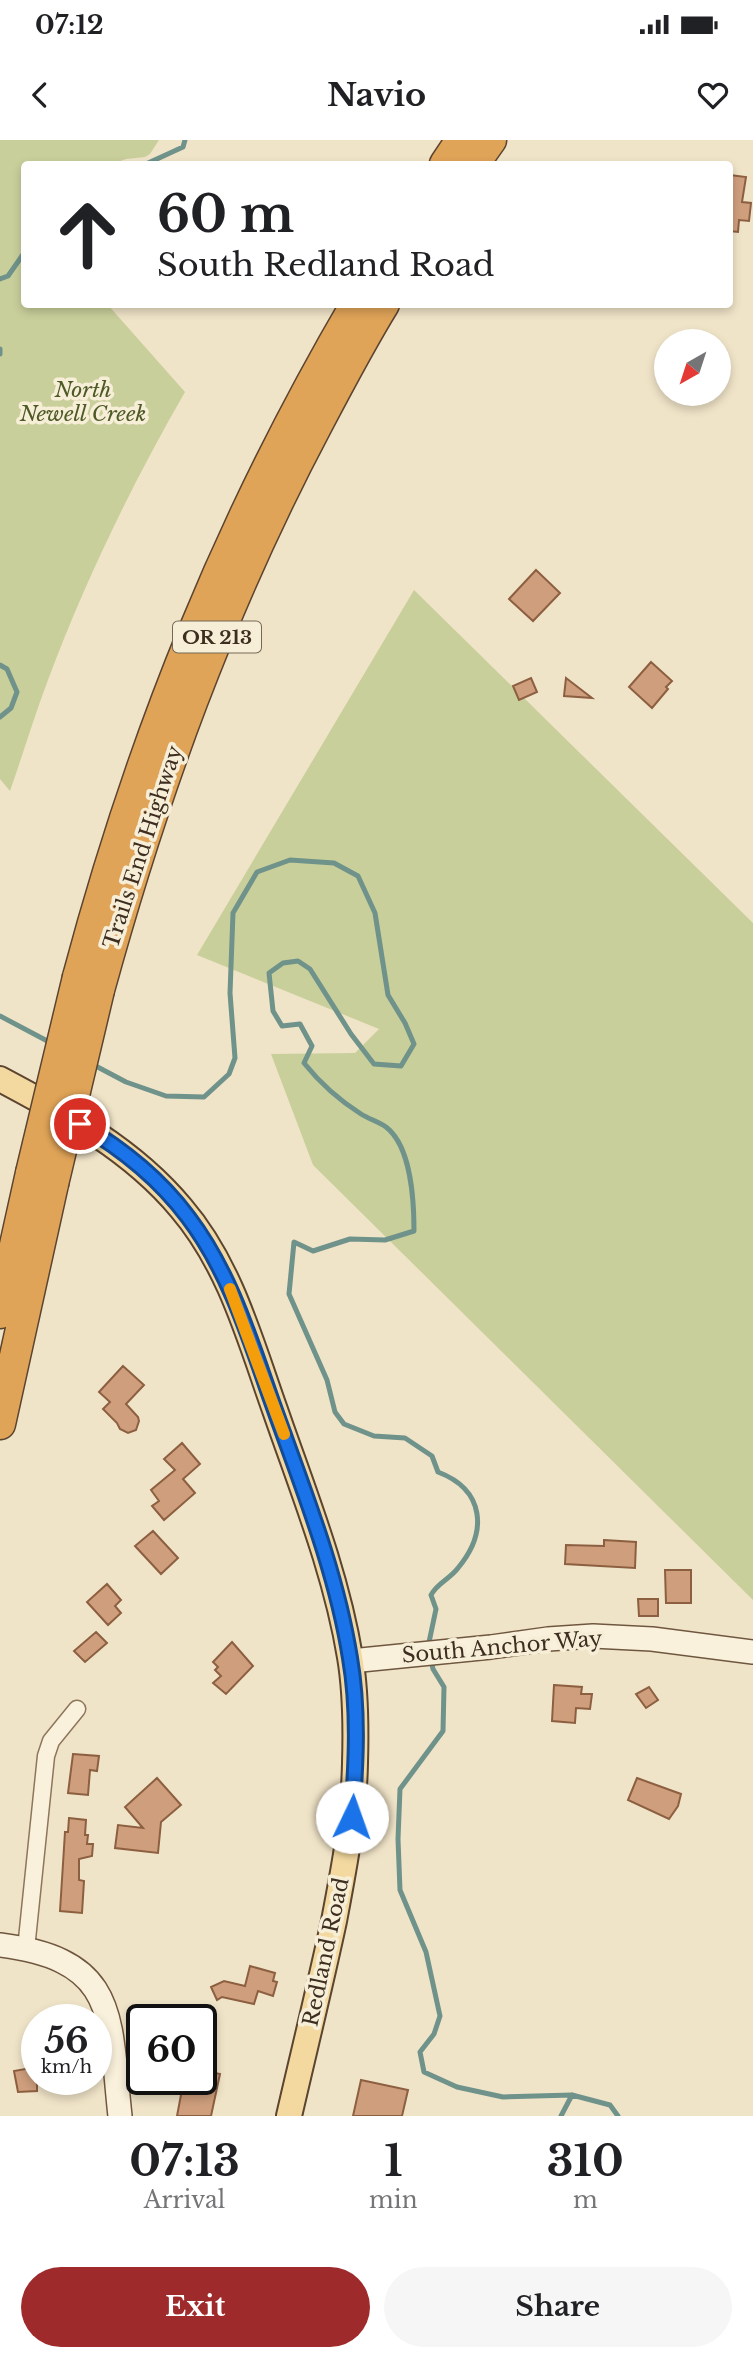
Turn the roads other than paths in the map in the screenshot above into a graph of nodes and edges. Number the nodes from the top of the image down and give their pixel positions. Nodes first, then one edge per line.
1 (461, 140) edge
2 (491, 140) edge
3 (447, 161) edge
4 (476, 161) edge
5 (354, 308) edge
6 (382, 308) edge
7 (89, 984) junction
8 (0, 1079) edge
9 (42, 1179) junction
10 (0, 1313) edge
11 (0, 1424) edge
12 (753, 1652) edge
13 (351, 1661) junction
14 (77, 1709) dead end
15 (0, 1945) edge
16 (26, 1949) junction
17 (120, 2116) edge
18 (289, 2116) edge

1 - 3 highway
2 - 4 highway
5 - 7 highway, Trails End Highway / OR 213
6 - 7 highway, Trails End Highway / OR 213
7 - 9 highway, Trails End Highway / OR 213, bridge
8 - 13 main road, Redland Road
9 - 10 highway, Trails End Highway / OR 213
9 - 11 highway, Trails End Highway / OR 213
12 - 13 street, South Anchor Way
13 - 18 main road, Redland Road
14 - 16 street
15 - 16 street
16 - 17 street

